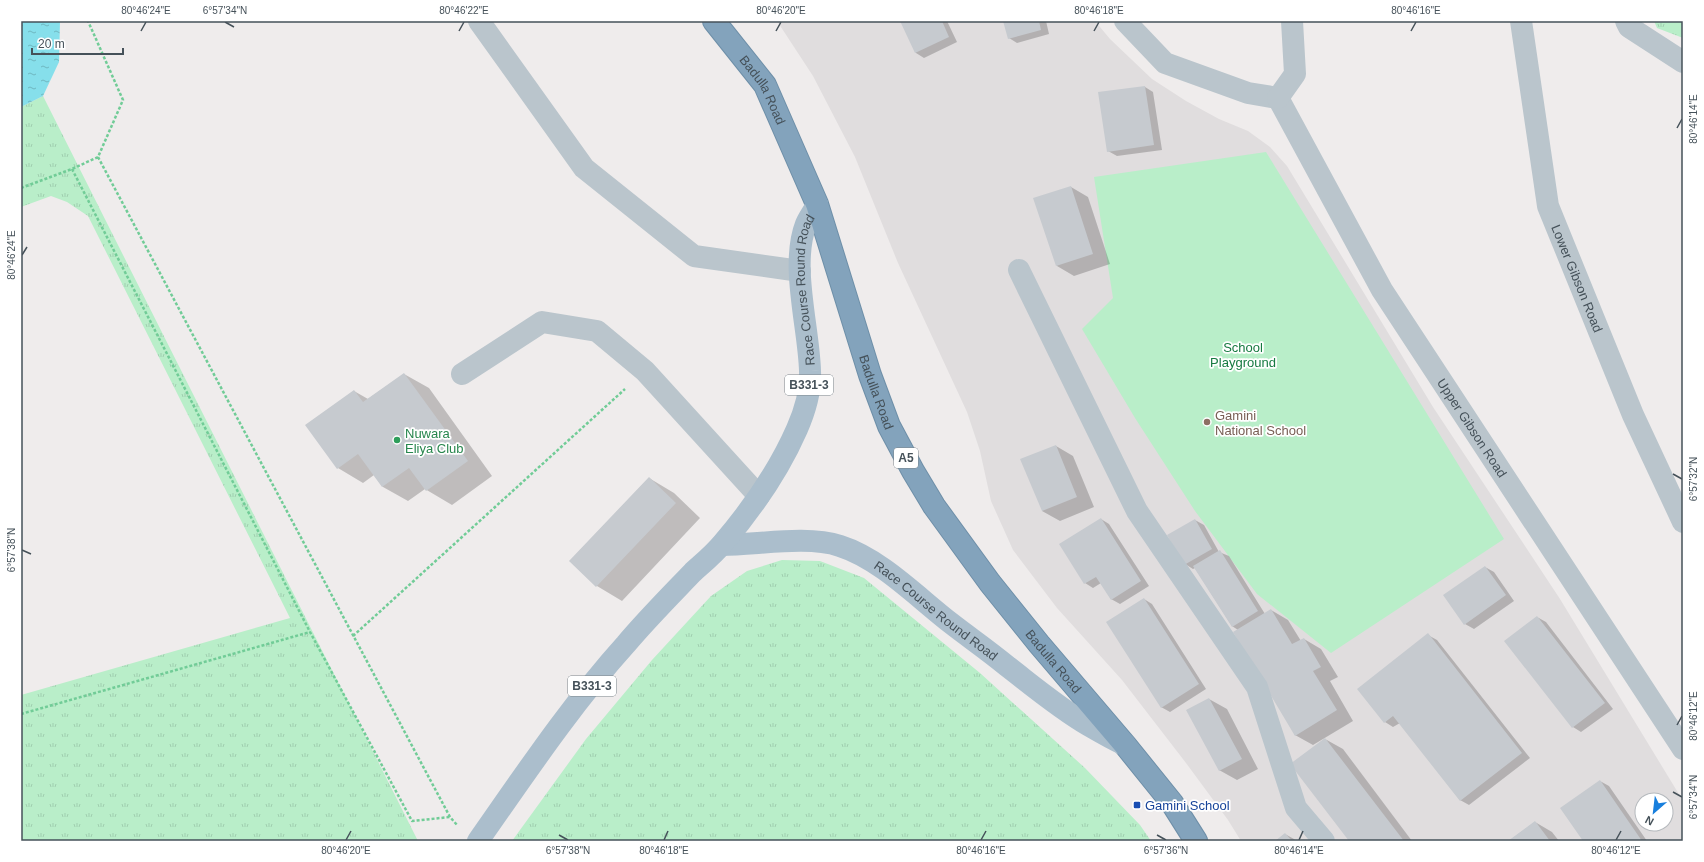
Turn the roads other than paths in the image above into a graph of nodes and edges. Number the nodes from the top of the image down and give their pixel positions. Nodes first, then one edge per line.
1 (479, 21) edge
2 (714, 21) edge
3 (1125, 21) edge
4 (1292, 21) edge
5 (1521, 21) edge
6 (1626, 21) edge
7 (1683, 62) edge
8 (1278, 98) junction
9 (817, 204) junction
10 (1019, 270) dead end
11 (800, 271) junction
12 (462, 374) dead end
13 (759, 496) junction
14 (1683, 522) edge
15 (722, 545) junction
16 (1126, 746) junction
17 (1683, 749) edge
18 (478, 841) edge
19 (1196, 841) edge
20 (1324, 841) edge

1 - 11 street
2 - 9 highway, Badulla Road / A5
3 - 8 street
4 - 8 street
5 - 14 street, Lower Gibson Road
6 - 7 street
8 - 17 street, Upper Gibson Road
9 - 11 main road, Race Course Round Road / B331-3
9 - 16 highway, Badulla Road / A5
10 - 20 street
11 - 13 main road, Race Course Round Road / B331-3
12 - 13 street
13 - 15 main road, Race Course Round Road / B331-3
15 - 16 main road, Race Course Round Road
15 - 18 main road, Race Course Round Road / B331-3
16 - 19 highway, Badulla Road / A5

